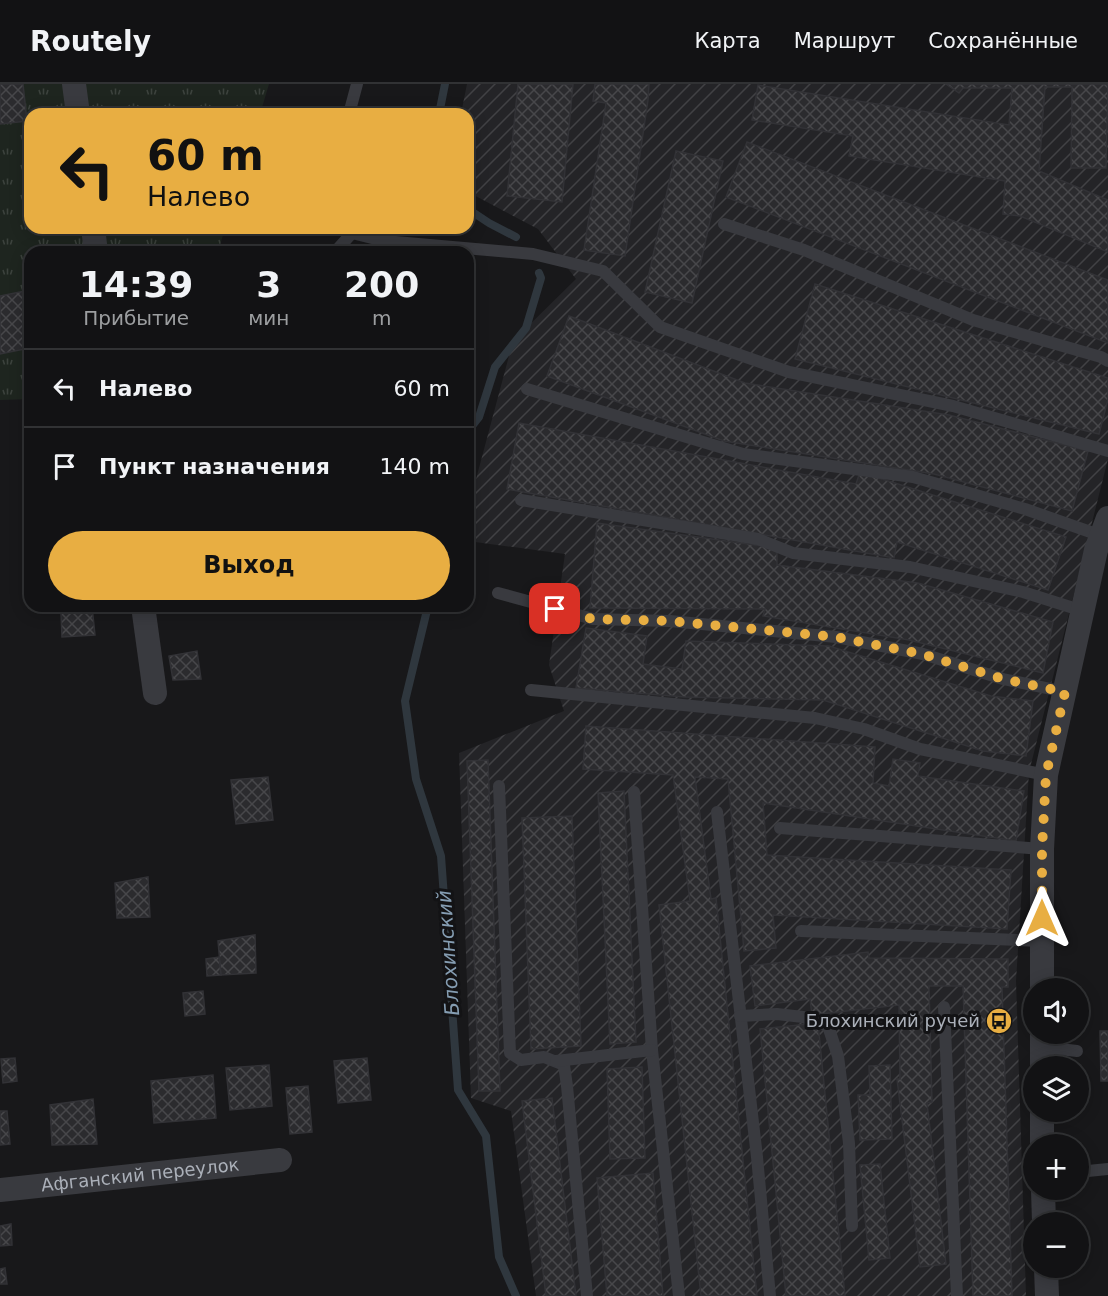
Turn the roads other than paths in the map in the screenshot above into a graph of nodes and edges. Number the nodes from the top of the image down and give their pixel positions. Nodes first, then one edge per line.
1 (74, 84) edge
2 (357, 84) edge
3 (77, 108) edge
4 (351, 108) edge
5 (724, 224) dead end
6 (362, 234) edge
7 (441, 246) edge
8 (474, 249) edge
9 (1108, 361) edge
10 (527, 389) dead end
11 (1108, 450) edge
12 (521, 500) dead end
13 (1105, 527) edge
14 (498, 593) dead end
15 (1083, 611) junction
16 (144, 612) edge
17 (531, 690) dead end
18 (1065, 692) junction
19 (154, 693) dead end
20 (1046, 775) junction
21 (500, 786) dead end
22 (634, 792) dead end
23 (717, 812) dead end
24 (780, 828) dead end
25 (1042, 849) junction
26 (801, 932) dead end
27 (1042, 941) junction
28 (1042, 978) edge
29 (944, 1007) dead end
30 (740, 1016) junction
31 (1042, 1049) edge
32 (652, 1050) junction
33 (1077, 1051) dead end
34 (556, 1062) junction
35 (280, 1161) dead end
36 (1108, 1169) edge
37 (1089, 1171) edge
38 (0, 1190) edge
39 (852, 1226) dead end
40 (1046, 1278) edge
41 (587, 1296) edge
42 (679, 1296) edge
43 (770, 1296) edge
44 (957, 1296) edge
45 (1047, 1296) edge

1 - 3 street
2 - 4 lane
5 - 9 lane
6 - 7 lane
8 - 11 lane
10 - 13 lane
12 - 15 lane
13 - 15 street
14 - 18 lane
15 - 18 street
16 - 19 street
17 - 20 lane
18 - 20 street
20 - 25 street
21 - 34 lane
22 - 32 lane
23 - 30 lane
24 - 25 lane
25 - 27 street
26 - 27 lane
27 - 28 street
29 - 44 lane
30 - 39 lane
30 - 43 lane
31 - 33 lane
32 - 34 lane
32 - 42 lane
34 - 41 lane
35 - 38 street, Афганский переулок
36 - 37 lane
40 - 45 street

